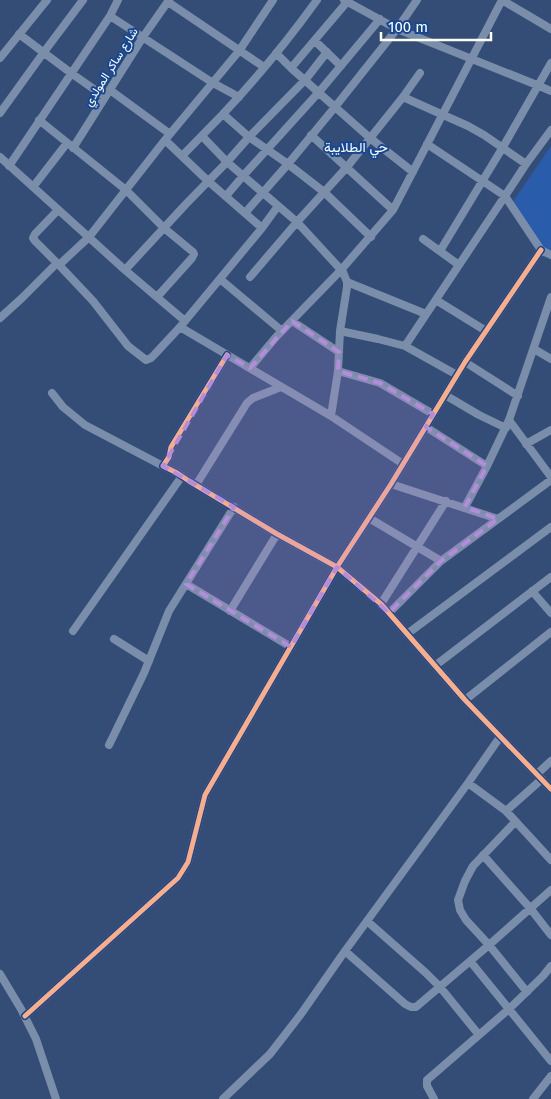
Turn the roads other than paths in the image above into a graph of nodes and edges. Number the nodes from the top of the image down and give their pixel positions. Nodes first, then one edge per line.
1 (47, 0) edge
2 (83, 0) edge
3 (118, 0) edge
4 (273, 0) edge
5 (317, 0) edge
6 (363, 0) edge
7 (417, 0) edge
8 (168, 1) edge
9 (346, 1) edge
10 (358, 8) junction
11 (110, 16) junction
12 (380, 19) junction
13 (551, 29) edge
14 (396, 30) junction
15 (19, 34) junction
16 (143, 37) junction
17 (315, 41) junction
18 (239, 51) junction
19 (44, 52) junction
20 (327, 52) junction
21 (276, 53) junction
22 (0, 58) edge
23 (472, 59) junction
24 (551, 63) edge
25 (342, 66) junction
26 (264, 67) junction
27 (291, 68) junction
28 (71, 73) junction
29 (420, 73) dead end
30 (306, 80) junction
31 (213, 83) junction
32 (538, 85) junction
33 (320, 92) junction
34 (551, 92) edge
35 (108, 93) junction
36 (239, 97) junction
37 (403, 97) junction
38 (335, 106) junction
39 (0, 113) edge
40 (222, 114) junction
41 (442, 116) junction
42 (39, 120) junction
43 (551, 130) edge
44 (311, 135) junction
45 (202, 136) junction
46 (167, 137) junction
47 (249, 137) junction
48 (370, 138) junction
49 (427, 144) junction
50 (70, 145) junction
51 (503, 147) junction
52 (268, 149) junction
53 (182, 156) junction
54 (0, 158) edge
55 (227, 162) junction
56 (288, 164) junction
57 (526, 164) junction
58 (9, 166) junction
59 (347, 167) junction
60 (413, 172) junction
61 (243, 176) junction
62 (208, 181) junction
63 (482, 181) junction
64 (33, 188) junction
65 (126, 190) junction
66 (262, 192) junction
67 (324, 192) junction
68 (226, 196) junction
69 (505, 196) junction
70 (278, 206) junction
71 (58, 210) junction
72 (393, 210) junction
73 (245, 213) junction
74 (297, 222) junction
75 (164, 228) junction
76 (262, 228) junction
77 (89, 237) junction
78 (371, 237) junction
79 (423, 239) dead end
80 (541, 250) junction
81 (440, 251) junction
82 (551, 255) edge
83 (58, 264) junction
84 (459, 265) junction
85 (125, 270) junction
86 (341, 270) junction
87 (250, 277) dead end
88 (220, 279) junction
89 (347, 282) junction
90 (157, 297) junction
91 (551, 297) edge
92 (436, 300) junction
93 (426, 314) junction
94 (0, 318) edge
95 (292, 321) junction
96 (182, 324) junction
97 (282, 331) junction
98 (340, 331) junction
99 (486, 331) junction
100 (405, 346) junction
101 (534, 349) junction
102 (339, 352) junction
103 (227, 355) junction
104 (551, 359) edge
105 (465, 362) junction
106 (250, 368) junction
107 (338, 372) junction
108 (457, 375) junction
109 (282, 387) junction
110 (52, 393) dead end
111 (445, 395) junction
112 (518, 396) junction
113 (433, 414) junction
114 (331, 416) junction
115 (507, 424) junction
116 (426, 428) junction
117 (551, 430) edge
118 (526, 444) junction
119 (403, 464) junction
120 (163, 466) junction
121 (487, 466) junction
122 (182, 476) junction
123 (549, 480) edge
124 (391, 484) junction
125 (196, 485) junction
126 (551, 492) edge
127 (446, 501) junction
128 (234, 507) junction
129 (465, 507) junction
130 (369, 518) junction
131 (498, 519) junction
132 (551, 527) edge
133 (277, 534) junction
134 (417, 547) junction
135 (441, 561) junction
136 (338, 567) junction
137 (551, 577) edge
138 (186, 584) junction
139 (532, 591) junction
140 (381, 604) junction
141 (230, 611) junction
142 (389, 613) junction
143 (551, 613) edge
144 (73, 631) dead end
145 (551, 632) edge
146 (407, 634) junction
147 (114, 639) dead end
148 (291, 647) junction
149 (148, 661) junction
150 (436, 666) junction
151 (465, 700) junction
152 (500, 737) junction
153 (109, 745) dead end
154 (551, 761) edge
155 (540, 776) junction
156 (468, 783) junction
157 (551, 789) edge
158 (506, 811) junction
159 (515, 822) junction
160 (483, 855) junction
161 (551, 860) edge
162 (551, 890) edge
163 (530, 908) junction
164 (367, 921) junction
165 (551, 935) edge
166 (489, 945) junction
167 (345, 951) junction
168 (470, 961) junction
169 (551, 966) edge
170 (0, 974) edge
171 (440, 987) junction
172 (527, 992) junction
173 (509, 1009) junction
174 (25, 1016) junction
175 (479, 1035) junction
176 (551, 1061) edge
177 (551, 1076) edge
178 (56, 1099) edge
179 (223, 1099) edge
180 (434, 1099) edge
181 (533, 1099) edge

1 - 15 street
2 - 19 street
3 - 11 street
4 - 18 street
5 - 21 street
6 - 10 street
7 - 14 street
8 - 16 street, شارع ساكر المولدي
8 - 18 street
9 - 10 street
9 - 17 street
10 - 12 street
11 - 16 street
11 - 28 street
12 - 14 street
12 - 25 street
13 - 23 street
14 - 23 street
14 - 38 street
15 - 19 street
15 - 22 street
16 - 31 street
16 - 35 street, شارع ساكر المولدي
17 - 20 street
17 - 27 street
18 - 26 street
18 - 31 street
19 - 28 street
19 - 39 street
20 - 25 street
20 - 30 street
21 - 26 street
21 - 27 street
23 - 32 street
23 - 41 street
24 - 32 street
25 - 33 street
26 - 36 street
27 - 30 street
28 - 35 street
28 - 42 street
29 - 37 street
30 - 33 street
30 - 47 street
31 - 36 street
31 - 46 street
32 - 34 street
32 - 51 street
33 - 38 street
33 - 52 street
35 - 46 street
35 - 50 street, شارع ساكر المولدي
36 - 40 street
37 - 41 street
37 - 48 street
38 - 44 street
38 - 48 street
40 - 45 street
40 - 47 street
41 - 49 street
41 - 51 street
42 - 50 street
42 - 58 street
43 - 57 street
44 - 56 street
44 - 59 street
45 - 53 street
45 - 55 street
46 - 53 street
46 - 65 street
47 - 52 street
47 - 55 street
48 - 59 street
48 - 60 street
49 - 60 street
49 - 63 street
50 - 64 street, شارع ساكر المولدي
50 - 65 street
51 - 57 street
51 - 63 street
52 - 56 street
52 - 61 street
53 - 62 street
54 - 58 street
55 - 61 street
55 - 62 street
56 - 66 street
56 - 67 street
57 - 69 street
58 - 64 street
59 - 67 street
59 - 72 street
60 - 72 street
61 - 66 street
61 - 68 street
62 - 68 street
62 - 75 street
63 - 69 street
63 - 81 street
64 - 71 street
65 - 75 street
65 - 77 street
66 - 70 street
66 - 73 street
67 - 74 street
67 - 78 street
68 - 73 street
69 - 80 street
69 - 84 street
70 - 74 street
70 - 76 street
71 - 77 street
71 - 83 street
72 - 78 street
73 - 76 street
74 - 86 street
74 - 87 street
75 - 85 street
75 - 90 street
76 - 88 street
77 - 83 street
77 - 85 street
78 - 86 street
79 - 81 street
80 - 82 street
80 - 99 street
81 - 84 street
83 - 94 street
83 - 96 street
84 - 92 street
85 - 90 street
86 - 89 street
86 - 95 street
88 - 96 street
88 - 97 street
89 - 93 street
89 - 98 street
90 - 96 street
91 - 101 street
92 - 93 street
92 - 99 street
93 - 100 street
95 - 97 street
95 - 102 street
96 - 103 street
97 - 106 street
98 - 100 street
98 - 102 street
99 - 105 street
100 - 108 street
101 - 104 street
101 - 112 street
102 - 107 street
103 - 106 street
103 - 120 street
105 - 108 street
105 - 112 street
106 - 109 street
107 - 113 street
107 - 114 street
108 - 111 street
109 - 114 street
109 - 125 street
110 - 120 street
111 - 113 street
111 - 115 street
112 - 115 street
113 - 116 street
114 - 119 street
115 - 118 street
115 - 121 street
116 - 119 street
116 - 121 street
117 - 118 street
118 - 123 street
119 - 124 street
120 - 122 street
121 - 129 street
122 - 125 street
122 - 144 street
123 - 126 street
123 - 131 street
124 - 127 street
124 - 130 street
125 - 128 street
127 - 129 street
127 - 134 street
128 - 133 street
128 - 138 street
129 - 131 street
130 - 134 street
130 - 136 street
131 - 135 street
132 - 146 street
133 - 136 street
133 - 141 street
134 - 135 street
134 - 140 street
135 - 142 street
136 - 140 street
136 - 148 street
137 - 139 street
138 - 141 street
138 - 149 street
139 - 143 street
139 - 150 street
140 - 142 street
141 - 148 street
142 - 146 street
145 - 151 street
146 - 150 street
147 - 149 street
148 - 174 street
149 - 153 street
150 - 151 street
151 - 152 street
152 - 155 street
152 - 156 street
154 - 155 street
155 - 157 street
155 - 158 street
156 - 158 street
156 - 164 street
158 - 159 street
159 - 160 street
159 - 161 street
160 - 163 street
160 - 166 street
162 - 163 street
163 - 165 street
163 - 166 street
164 - 167 street
164 - 171 street
166 - 168 street
166 - 172 street
167 - 171 street
167 - 179 street
168 - 171 street
168 - 173 street
169 - 172 street
170 - 174 street
171 - 175 street
172 - 173 street
173 - 175 street
173 - 176 street
174 - 178 street
175 - 180 street
177 - 181 street

